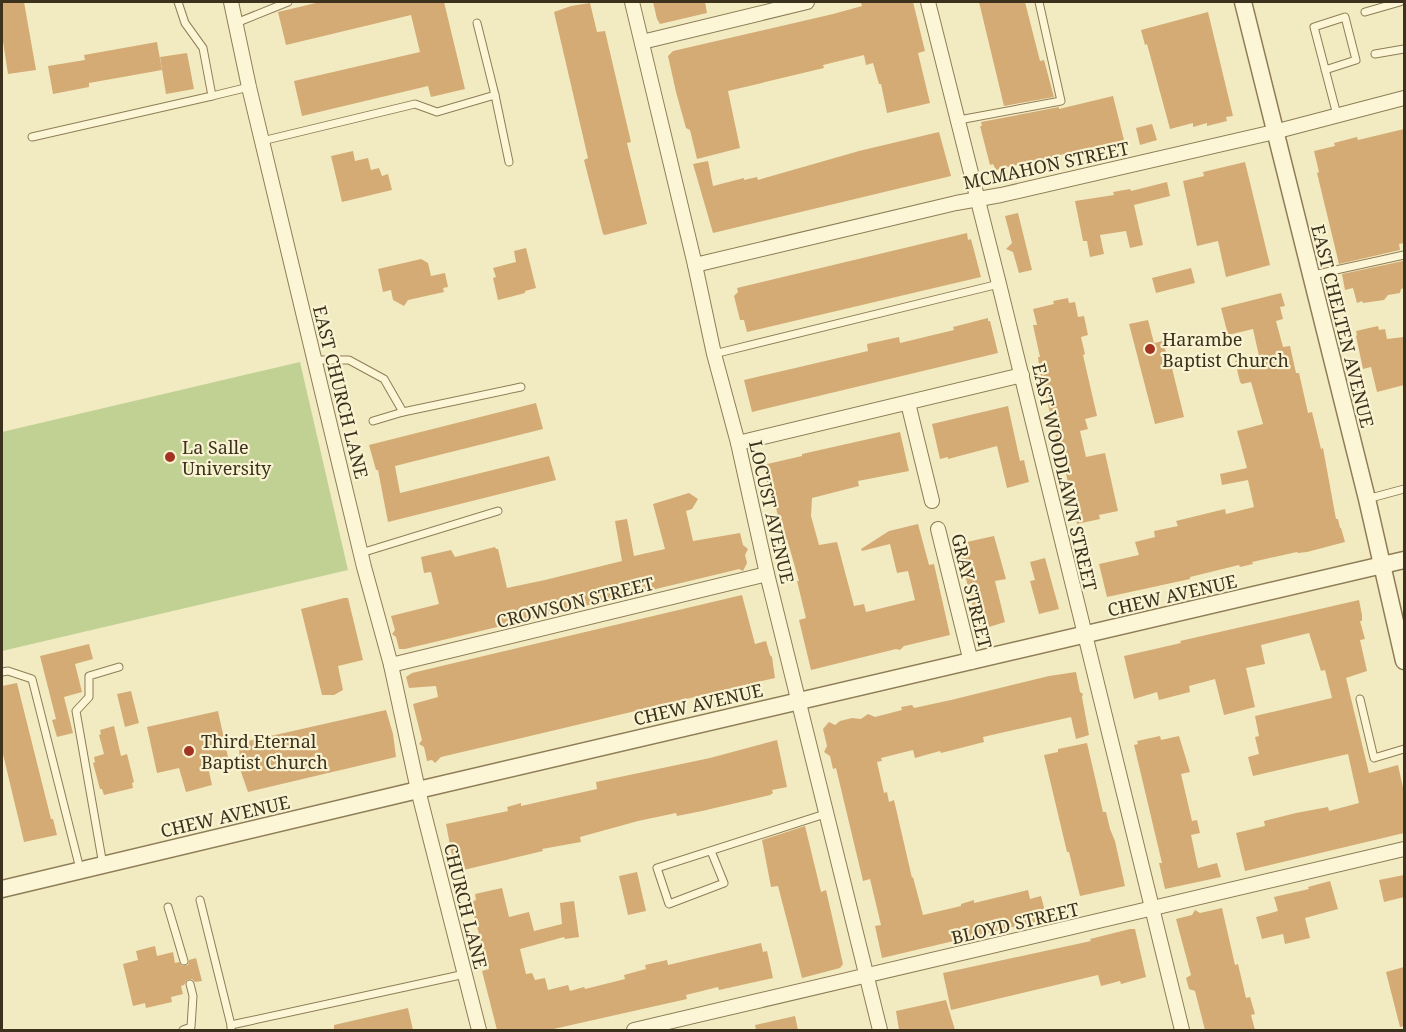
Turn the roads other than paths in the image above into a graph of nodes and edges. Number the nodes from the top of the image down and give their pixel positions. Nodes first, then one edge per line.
1 (178, 2) edge
2 (231, 2) edge
3 (288, 2) edge
4 (632, 2) edge
5 (807, 2) edge
6 (928, 2) edge
7 (1039, 2) edge
8 (1243, 2) edge
9 (1400, 2) edge
10 (1365, 12) dead end
11 (236, 23) junction
12 (477, 23) dead end
13 (642, 42) junction
14 (1404, 49) edge
15 (1375, 54) dead end
16 (1325, 70) junction
17 (249, 87) junction
18 (495, 95) junction
19 (212, 96) junction
20 (1404, 98) edge
21 (1337, 115) junction
22 (959, 120) junction
23 (1274, 132) junction
24 (32, 137) dead end
25 (262, 141) junction
26 (509, 162) dead end
27 (978, 199) junction
28 (1404, 255) edge
29 (696, 264) junction
30 (1310, 276) junction
31 (999, 284) junction
32 (714, 354) junction
33 (314, 360) junction
34 (1022, 375) junction
35 (521, 387) dead end
36 (908, 403) junction
37 (403, 412) junction
38 (373, 421) dead end
39 (738, 444) junction
40 (1404, 489) edge
41 (1367, 499) junction
42 (932, 501) dead end
43 (498, 511) dead end
44 (938, 529) dead end
45 (361, 553) junction
46 (1404, 560) edge
47 (1382, 566) junction
48 (767, 574) junction
49 (1085, 635) junction
50 (1404, 661) edge
51 (971, 662) junction
52 (391, 665) junction
53 (119, 667) dead end
54 (2, 672) edge
55 (1360, 699) dead end
56 (798, 701) junction
57 (1404, 749) edge
58 (418, 790) junction
59 (825, 814) junction
60 (1404, 849) edge
61 (711, 851) junction
62 (103, 865) junction
63 (80, 871) junction
64 (2, 889) edge
65 (200, 900) dead end
66 (168, 907) dead end
67 (1152, 908) junction
68 (184, 961) dead end
69 (465, 974) junction
70 (867, 977) junction
71 (190, 984) dead end
72 (231, 1028) edge
73 (183, 1030) edge
74 (479, 1030) edge
75 (634, 1030) edge
76 (880, 1030) edge
77 (1182, 1030) edge

1 - 19 lane
2 - 11 street, EAST CHURCH LANE
3 - 11 lane
4 - 13 street, LOCUST AVENUE
5 - 13 street
6 - 22 street, EAST WOODLAWN STREET
7 - 22 lane
8 - 23 street, EAST CHELTEN AVENUE
9 - 10 lane
11 - 17 street, EAST CHURCH LANE
12 - 18 lane
13 - 29 street, LOCUST AVENUE
14 - 15 lane
16 - 16 lane
16 - 21 lane
17 - 19 lane
17 - 25 street, EAST CHURCH LANE
18 - 25 lane
18 - 26 lane
19 - 24 lane
20 - 21 street, MCMAHON STREET
21 - 23 street, MCMAHON STREET
22 - 27 street, EAST WOODLAWN STREET
23 - 27 street, MCMAHON STREET
23 - 30 street, EAST CHELTEN AVENUE
25 - 33 street, EAST CHURCH LANE
27 - 29 street, MCMAHON STREET
27 - 31 street, EAST WOODLAWN STREET
28 - 30 lane
29 - 32 street, LOCUST AVENUE
30 - 41 street, EAST CHELTEN AVENUE
31 - 32 lane
31 - 34 street, EAST WOODLAWN STREET
32 - 39 street, LOCUST AVENUE
33 - 37 lane
33 - 45 street, EAST CHURCH LANE
34 - 36 street
34 - 49 street, EAST WOODLAWN STREET
35 - 37 lane
36 - 39 street
36 - 42 street
37 - 38 lane
39 - 48 street, LOCUST AVENUE
40 - 41 lane
41 - 47 street, EAST CHELTEN AVENUE
43 - 45 lane
44 - 51 street, GRAY STREET
45 - 52 street, EAST CHURCH LANE
46 - 47 street, CHEW AVENUE
47 - 49 street, CHEW AVENUE
47 - 50 street, EAST CHELTEN AVENUE
48 - 52 street, CROWSON STREET
48 - 56 street, LOCUST AVENUE
49 - 51 street, CHEW AVENUE
49 - 67 street, EAST WOODLAWN STREET
51 - 56 street, CHEW AVENUE
52 - 58 street, EAST CHURCH LANE
53 - 62 lane
54 - 63 lane
55 - 57 lane
56 - 58 street, CHEW AVENUE
56 - 59 street, LOCUST AVENUE
58 - 62 street, CHEW AVENUE
58 - 69 street, CHURCH LANE
59 - 61 lane
59 - 70 street, LOCUST AVENUE
60 - 67 street, BLOYD STREET
61 - 61 lane
62 - 63 street, CHEW AVENUE
63 - 64 street, CHEW AVENUE
65 - 72 lane
66 - 68 lane
67 - 70 street, BLOYD STREET
67 - 77 street, EAST WOODLAWN STREET
69 - 72 lane
69 - 74 street, CHURCH LANE
70 - 75 street, BLOYD STREET
70 - 76 street, LOCUST AVENUE
71 - 73 lane

